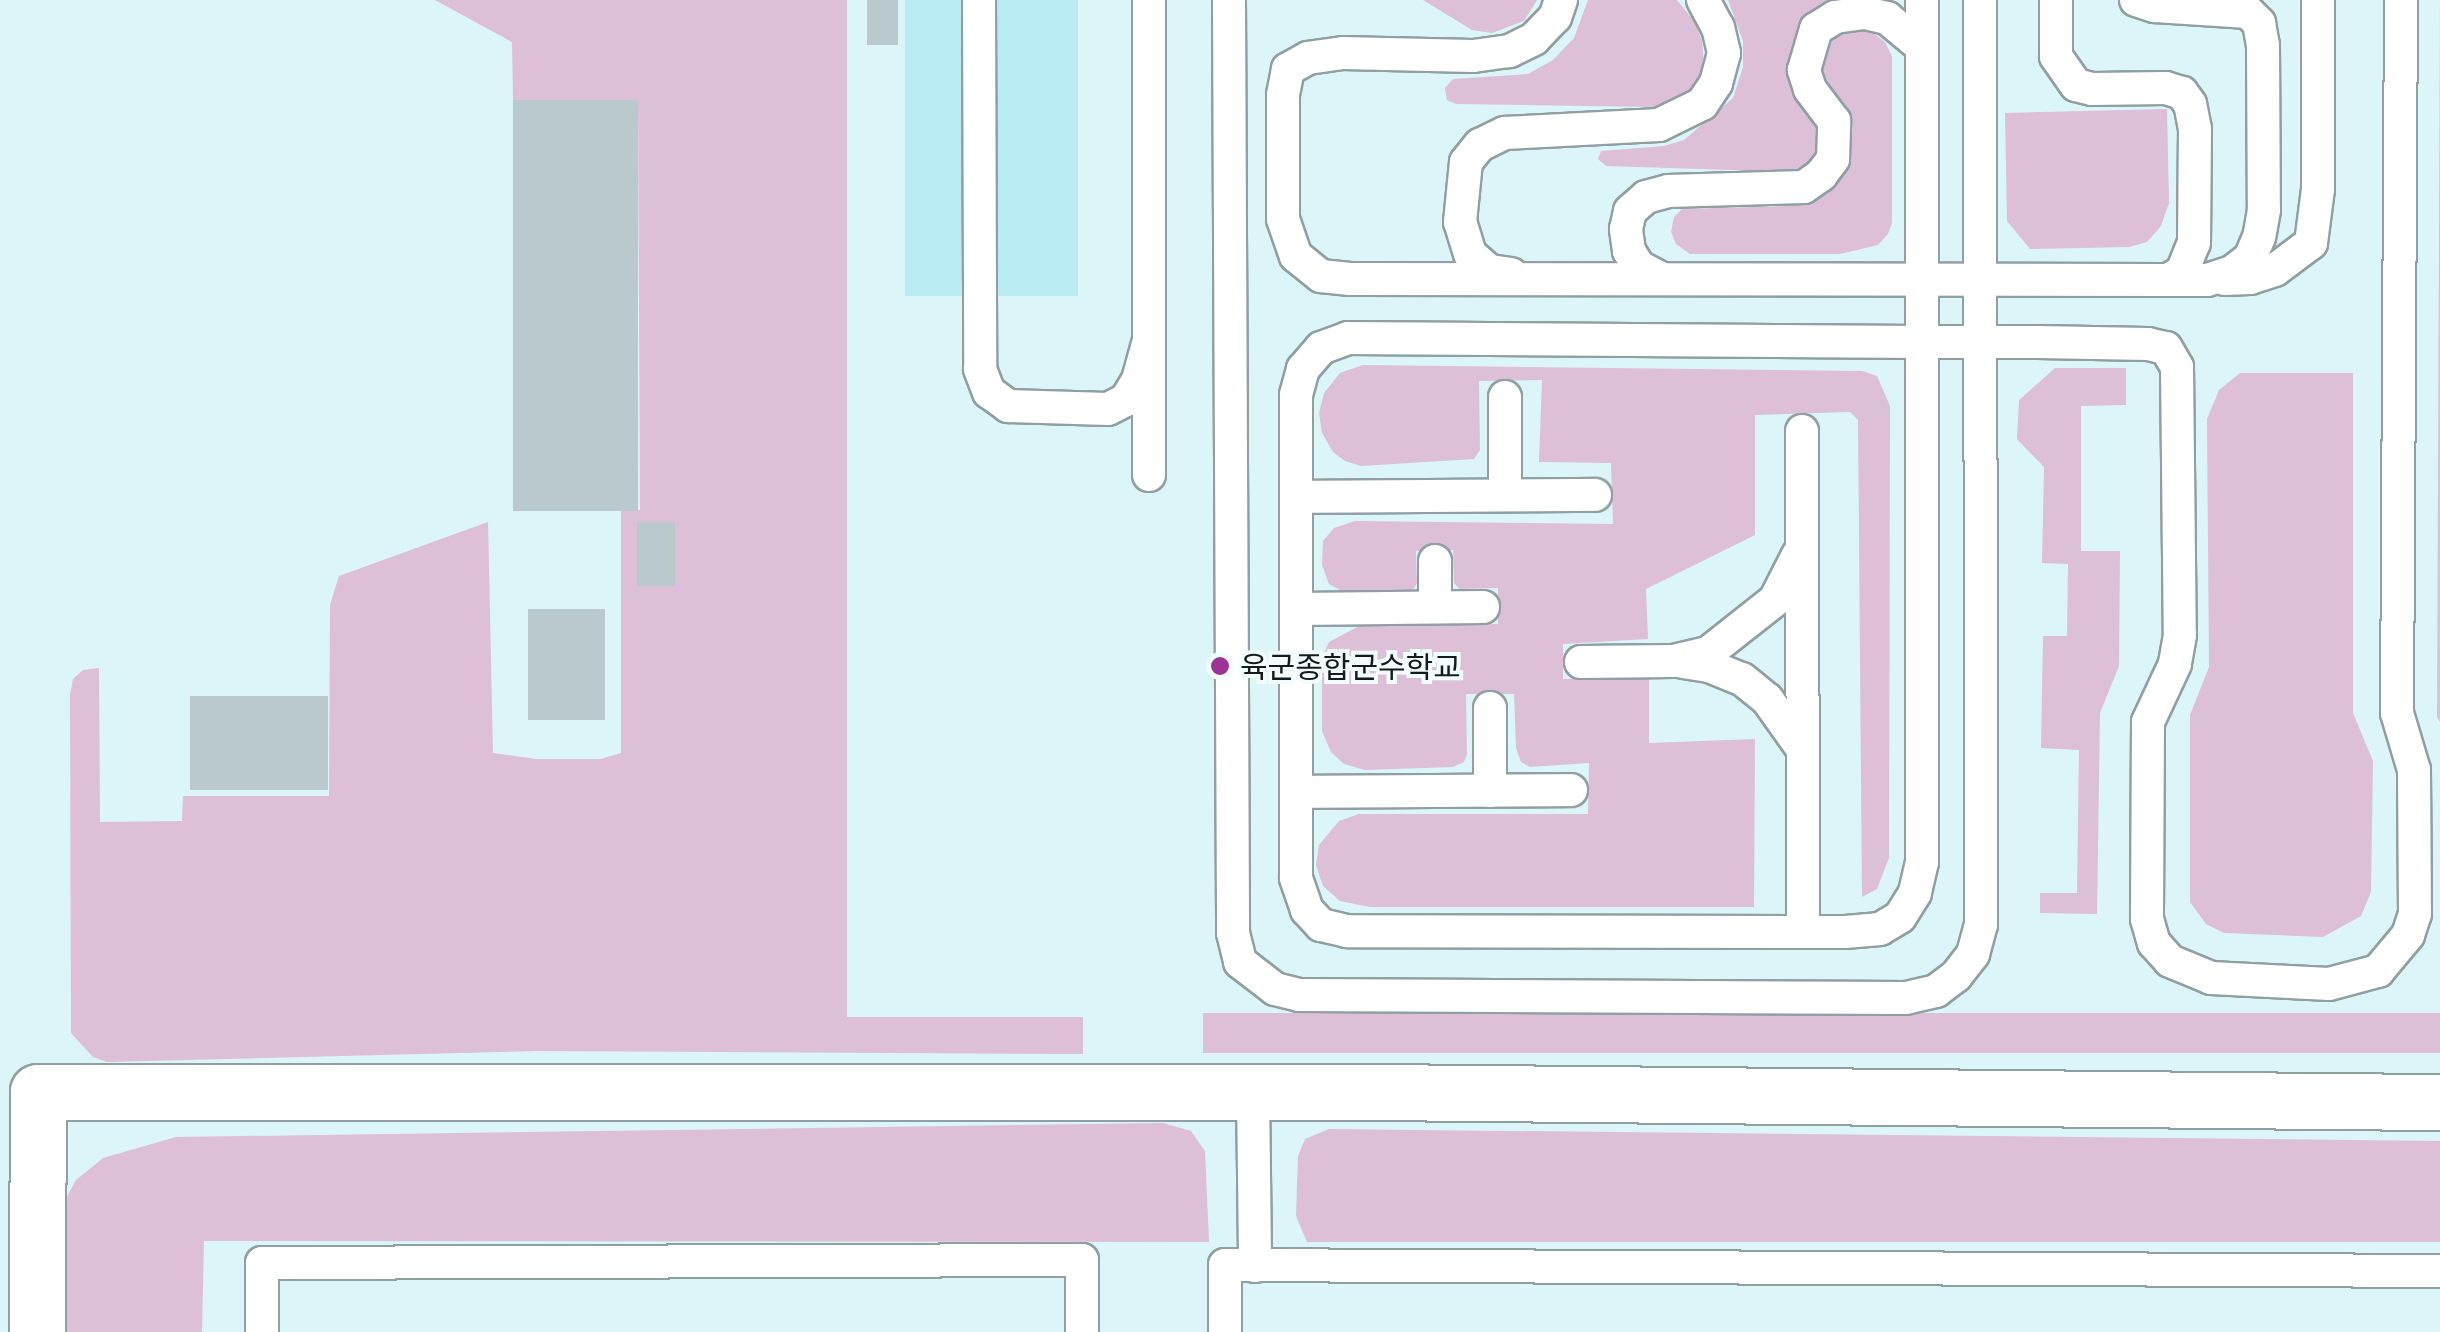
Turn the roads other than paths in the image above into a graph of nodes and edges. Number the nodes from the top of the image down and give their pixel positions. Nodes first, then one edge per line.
1 (979, 0) edge
2 (1149, 0) edge
3 (1230, 0) edge
4 (1562, 0) edge
5 (1702, 0) edge
6 (1922, 0) edge
7 (1980, 0) edge
8 (2056, 0) edge
9 (2136, 0) edge
10 (2318, 0) edge
11 (2401, 0) edge
12 (1922, 46) junction
13 (1540, 279) junction
14 (1662, 279) junction
15 (1922, 280) junction
16 (1980, 280) junction
17 (2168, 280) junction
18 (2206, 280) junction
19 (1149, 340) junction
20 (1922, 342) junction
21 (1979, 342) junction
22 (1505, 397) dead end
23 (1802, 431) dead end
24 (1149, 474) dead end
25 (1505, 495) junction
26 (1596, 495) dead end
27 (1296, 496) junction
28 (1802, 546) junction
29 (1435, 561) dead end
30 (1435, 608) junction
31 (1482, 608) dead end
32 (1296, 609) junction
33 (1673, 661) junction
34 (1581, 662) dead end
35 (1490, 708) dead end
36 (1802, 748) junction
37 (1571, 790) dead end
38 (1490, 791) junction
39 (1296, 792) junction
40 (1803, 932) junction
41 (1252, 1092) junction
42 (2440, 1102) edge
43 (1254, 1266) junction
44 (2440, 1271) edge
45 (36, 1332) edge
46 (262, 1332) edge
47 (1082, 1332) edge
48 (1225, 1332) edge

1 - 19 lane
2 - 19 lane
3 - 21 lane
4 - 13 lane
5 - 13 lane
6 - 12 lane
7 - 16 lane
8 - 17 lane
9 - 18 lane
10 - 18 lane
11 - 21 lane
12 - 14 lane
12 - 15 lane
13 - 14 lane
14 - 15 lane
15 - 16 lane
15 - 20 lane
16 - 17 lane
16 - 21 lane
17 - 18 lane
19 - 24 lane
20 - 21 lane
20 - 27 lane
20 - 40 lane
22 - 25 lane
23 - 28 lane
25 - 26 lane
25 - 27 lane
27 - 32 lane
28 - 33 lane
28 - 36 lane
29 - 30 lane
30 - 31 lane
30 - 32 lane
32 - 39 lane
33 - 34 lane
33 - 36 lane
35 - 38 lane
36 - 40 lane
37 - 38 lane
38 - 39 lane
39 - 40 lane
41 - 42 street
41 - 43 lane
41 - 45 street
43 - 44 lane
43 - 48 lane
46 - 47 lane

